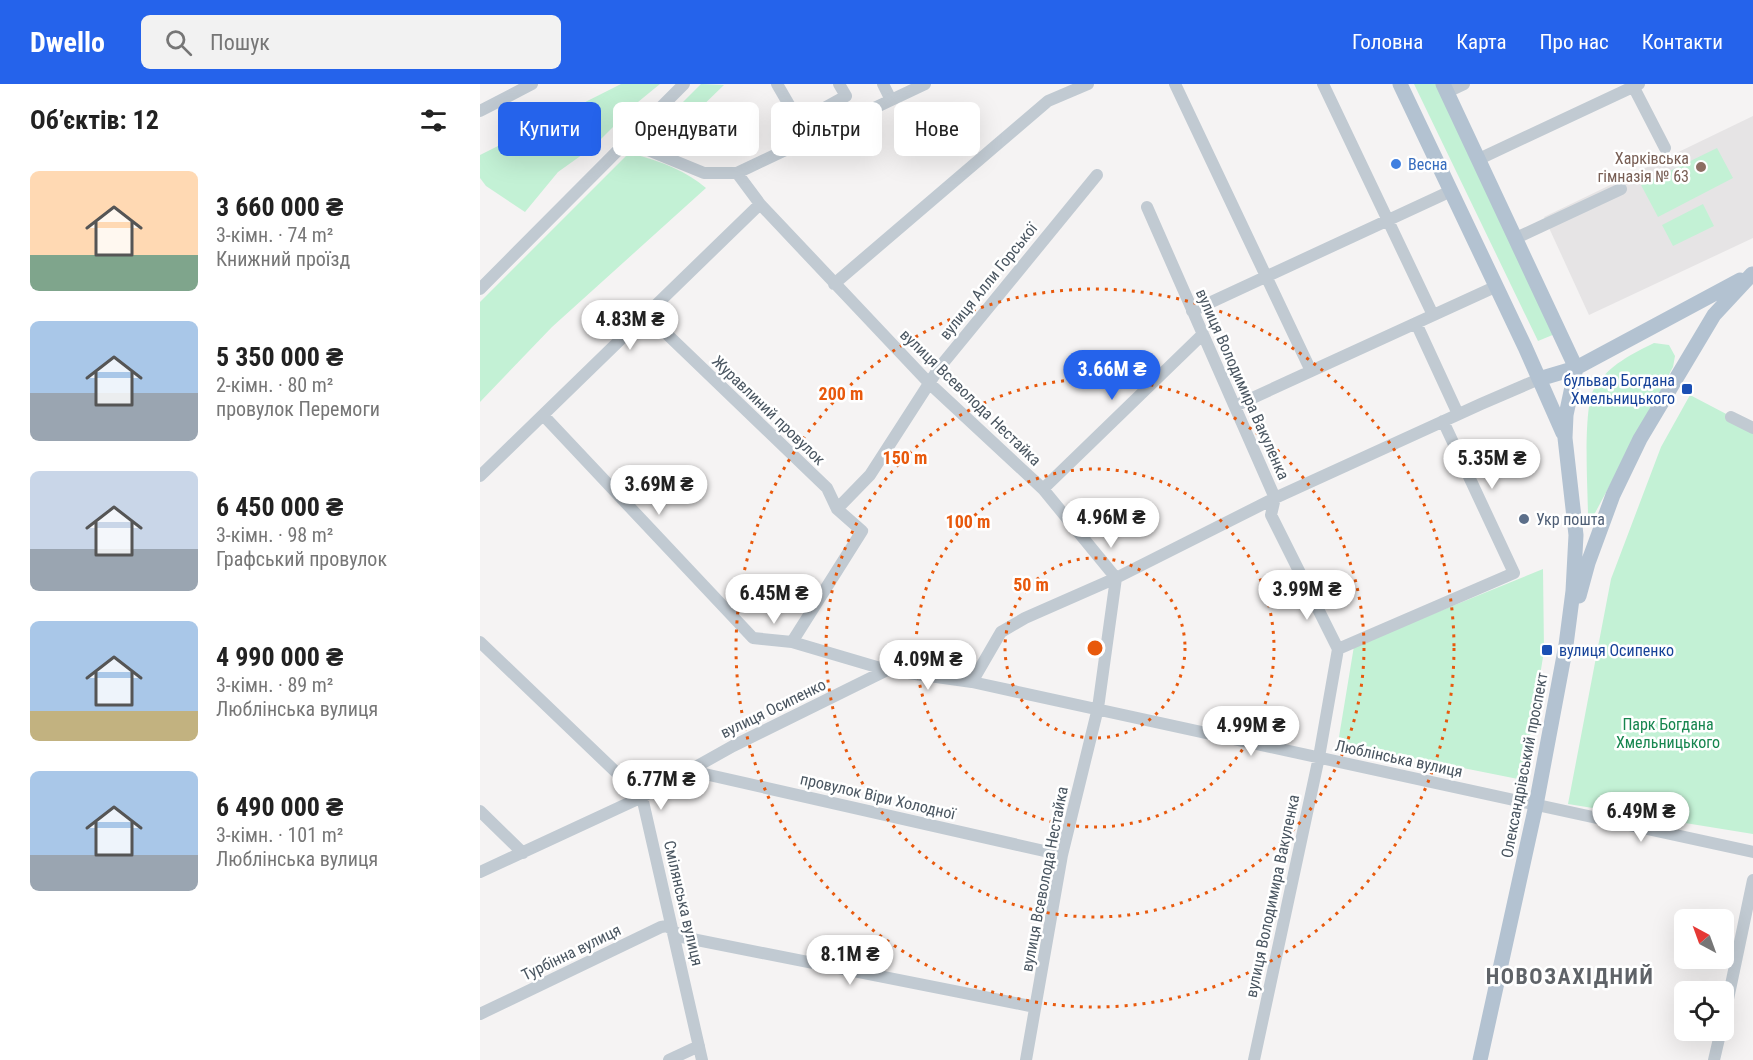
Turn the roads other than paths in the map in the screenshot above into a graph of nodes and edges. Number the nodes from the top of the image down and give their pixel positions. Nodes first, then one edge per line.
1 (532, 84) edge
2 (684, 84) edge
3 (777, 84) edge
4 (839, 84) edge
5 (882, 84) edge
6 (925, 84) edge
7 (1088, 84) edge
8 (1175, 84) edge
9 (1323, 84) edge
10 (1400, 84) edge
11 (1464, 84) edge
12 (1635, 85) edge
13 (1445, 88) edge
14 (891, 100) junction
15 (666, 102) edge
16 (480, 111) edge
17 (1665, 147) dead end
18 (613, 154) edge
19 (663, 156) edge
20 (1479, 159) junction
21 (737, 173) junction
22 (1097, 175) dead end
23 (1621, 189) dead end
24 (1451, 191) junction
25 (760, 204) junction
26 (1147, 207) dead end
27 (1388, 221) junction
28 (1516, 238) junction
29 (1753, 274) edge
30 (1267, 277) junction
31 (834, 284) junction
32 (1497, 286) junction
33 (480, 289) edge
34 (1192, 311) junction
35 (646, 314) junction
36 (1432, 315) junction
37 (1416, 323) junction
38 (1203, 334) junction
39 (1576, 369) junction
40 (1311, 371) junction
41 (1539, 379) junction
42 (928, 383) junction
43 (1235, 406) junction
44 (1458, 414) junction
45 (543, 415) junction
46 (1731, 417) dead end
47 (1443, 421) junction
48 (1753, 428) edge
49 (1565, 438) junction
50 (480, 476) edge
51 (1043, 489) junction
52 (1275, 498) junction
53 (837, 509) junction
54 (1116, 578) junction
55 (480, 642) edge
56 (792, 642) junction
57 (1566, 645) junction
58 (1338, 649) junction
59 (887, 670) junction
60 (972, 682) junction
61 (1098, 708) junction
62 (1318, 757) junction
63 (687, 770) junction
64 (642, 797) junction
65 (1536, 805) junction
66 (480, 811) edge
67 (523, 852) junction
68 (1753, 852) edge
69 (1062, 855) junction
70 (480, 872) edge
71 (1753, 880) edge
72 (674, 933) junction
73 (1732, 981) edge
74 (1035, 1007) junction
75 (480, 1014) edge
76 (1718, 1041) edge
77 (699, 1046) junction
78 (669, 1060) edge
79 (702, 1060) edge
80 (1026, 1060) edge
81 (1254, 1060) edge
82 (1480, 1060) edge
83 (1714, 1060) edge

1 - 16 street
2 - 15 street
3 - 4 street
5 - 14 street
6 - 14 street
7 - 31 street
8 - 30 street
9 - 27 street
10 - 24 main road
11 - 13 street
12 - 17 street
12 - 20 street
13 - 20 main road
14 - 21 street
18 - 33 street
19 - 21 street
20 - 28 main road
21 - 25 street, вулиця Всеволода Нестайка
22 - 42 street, вулиця Алли Горської
23 - 28 street
24 - 27 street
24 - 32 main road
25 - 31 street, вулиця Всеволода Нестайка
25 - 35 street
26 - 34 street, вулиця Володимира Вакуленка
27 - 30 street
27 - 36 street
28 - 39 main road
29 - 39 main road
29 - 57 main road
30 - 34 street
30 - 40 street
31 - 42 street, вулиця Всеволода Нестайка
32 - 36 street
32 - 41 main road
34 - 38 street, вулиця Володимира Вакуленка
35 - 45 street
35 - 53 street, Журавлиний провулок
36 - 37 street
37 - 40 street
37 - 44 street
38 - 43 street, вулиця Володимира Вакуленка
38 - 51 street
39 - 41 main road
39 - 49 main road, Олександрівський проспект
40 - 43 street
41 - 44 street
41 - 49 main road, Олександрівський проспект
42 - 51 street, вулиця Всеволода Нестайка
42 - 53 street, вулиця Алли Горської
43 - 52 street, вулиця Володимира Вакуленка
44 - 47 street
45 - 50 street
45 - 56 street, Люблінська вулиця
46 - 48 street
47 - 52 street
47 - 58 street
49 - 57 main road, Олександрівський проспект
51 - 54 street, вулиця Всеволода Нестайка
52 - 54 street
52 - 58 street, вулиця Володимира Вакуленка
53 - 56 street
54 - 60 street
54 - 61 street, вулиця Всеволода Нестайка
55 - 64 street
56 - 59 street, Люблінська вулиця
57 - 65 main road, Олександрівський проспект
58 - 62 street, вулиця Володимира Вакуленка
59 - 60 street, Люблінська вулиця
59 - 63 street, вулиця Осипенко
60 - 61 street, Люблінська вулиця
61 - 62 street, Люблінська вулиця
61 - 69 street, вулиця Всеволода Нестайка
62 - 65 street, Люблінська вулиця
62 - 81 street, вулиця Володимира Вакуленка
63 - 64 street, вулиця Осипенко
63 - 69 street, провулок Віри Холодної
64 - 67 street, вулиця Осипенко
64 - 72 street, Смілянська вулиця
65 - 68 street, Люблінська вулиця
65 - 82 main road, Олександрівський проспект
66 - 67 street
67 - 70 street, вулиця Осипенко
69 - 74 street, вулиця Всеволода Нестайка
71 - 73 street
72 - 74 street, Турбінна вулиця
72 - 75 street, Турбінна вулиця
72 - 77 street, Смілянська вулиця
74 - 80 street, вулиця Всеволода Нестайка
76 - 83 street
77 - 78 street
77 - 79 street, Смілянська вулиця

